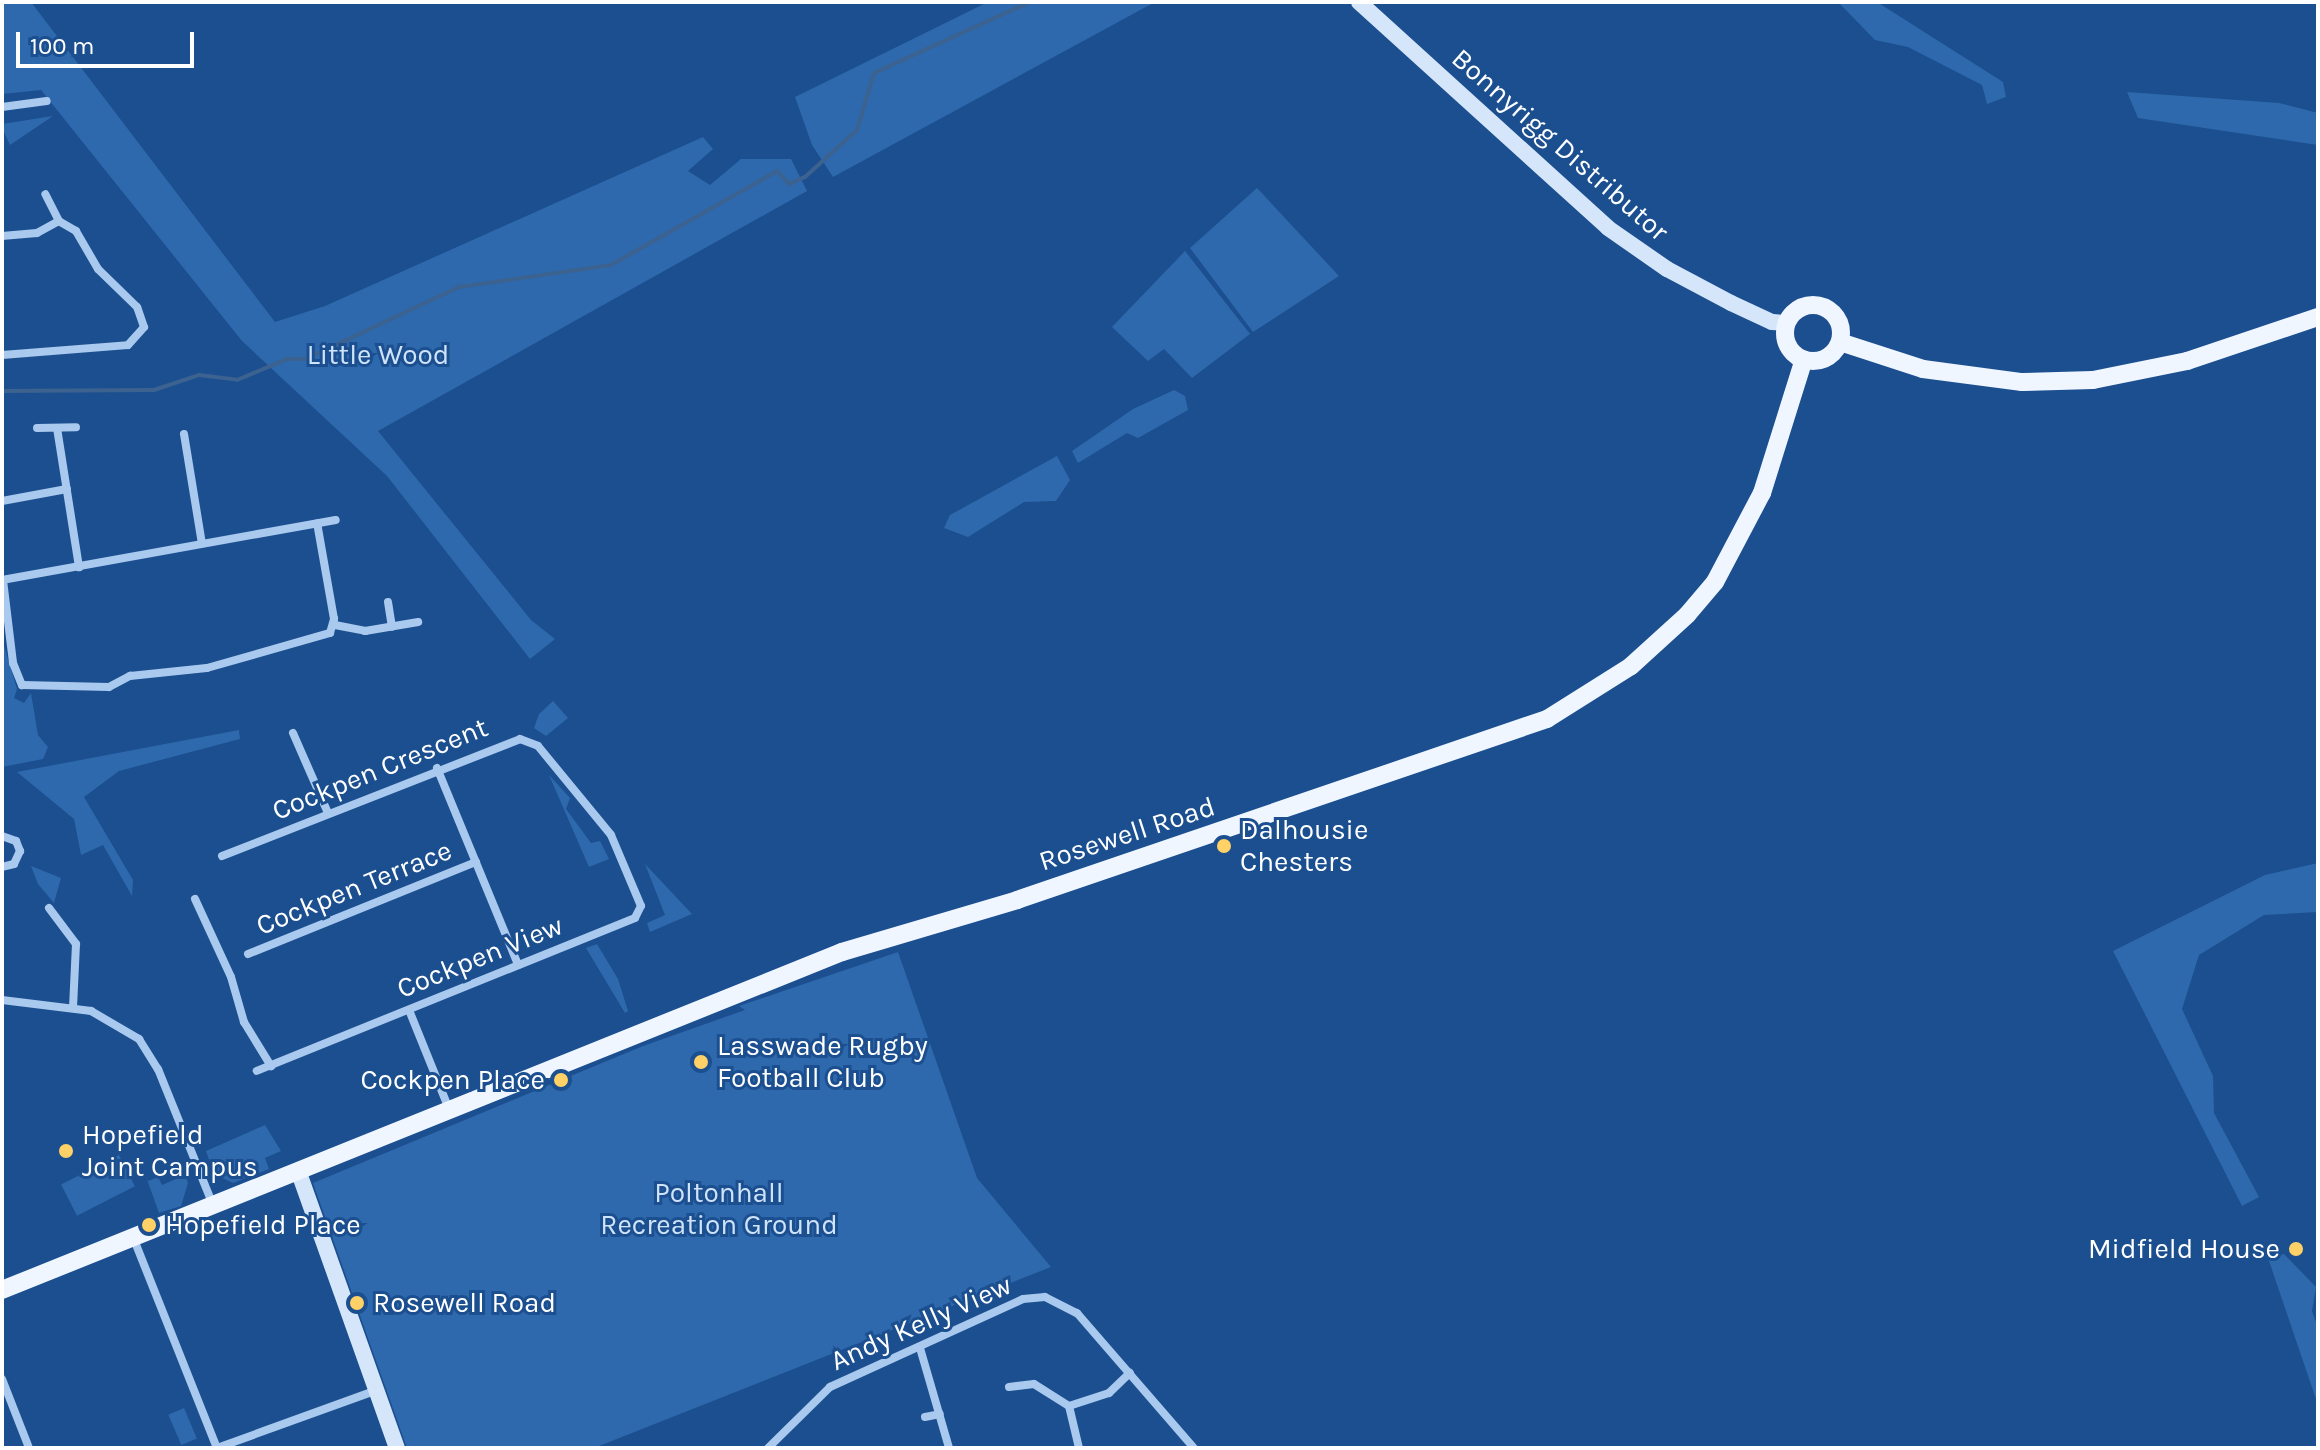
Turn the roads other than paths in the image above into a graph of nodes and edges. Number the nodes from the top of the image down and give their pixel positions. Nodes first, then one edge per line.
1 (1359, 2) edge
2 (47, 101) dead end
3 (2, 107) edge
4 (45, 194) dead end
5 (59, 221) junction
6 (2, 236) edge
7 (2318, 317) edge
8 (1787, 323) junction
9 (1840, 342) junction
10 (2, 355) edge
11 (1804, 359) junction
12 (76, 427) dead end
13 (37, 428) dead end
14 (57, 428) junction
15 (184, 434) dead end
16 (67, 489) junction
17 (2, 501) edge
18 (336, 520) dead end
19 (317, 523) junction
20 (202, 544) junction
21 (79, 567) junction
22 (3, 580) edge
23 (388, 602) dead end
24 (418, 622) dead end
25 (335, 625) junction
26 (392, 627) junction
27 (293, 733) dead end
28 (437, 768) junction
29 (328, 813) junction
30 (611, 835) joint
31 (2, 836) edge
32 (222, 856) dead end
33 (476, 862) junction
34 (2, 867) edge
35 (195, 899) dead end
36 (49, 908) dead end
37 (248, 954) dead end
38 (518, 965) junction
39 (2, 1000) edge
40 (73, 1007) junction
41 (409, 1010) junction
42 (271, 1066) junction
43 (257, 1071) dead end
44 (450, 1111) junction
45 (299, 1173) junction
46 (214, 1206) junction
47 (133, 1237) junction
48 (2, 1290) edge
49 (920, 1348) junction
50 (1130, 1373) junction
51 (2, 1379) edge
52 (1009, 1387) dead end
53 (378, 1390) junction
54 (1069, 1406) junction
55 (940, 1414) junction
56 (925, 1417) dead end
57 (772, 1447) edge
58 (29, 1448) edge
59 (217, 1448) edge
60 (397, 1448) edge
61 (949, 1448) edge
62 (1079, 1448) edge
63 (1194, 1448) edge

1 - 8 main road, Bonnyrigg Distributor
2 - 3 street
4 - 5 street
5 - 6 street
5 - 10 street
7 - 9 main road
8 - 9 main road
8 - 11 main road
9 - 11 main road
11 - 44 main road, Rosewell Road
12 - 14 street
13 - 14 street
14 - 16 street
15 - 20 street
16 - 17 street
16 - 21 street
18 - 19 street
19 - 20 street
19 - 25 street
20 - 21 street
21 - 22 street
22 - 25 street
23 - 26 street
24 - 26 street
25 - 26 street
27 - 29 street
28 - 29 street, Cockpen Crescent
28 - 30 street, Cockpen Crescent
28 - 33 street
29 - 32 street, Cockpen Crescent
30 - 38 street, Cockpen View
31 - 34 street
33 - 37 street, Cockpen Terrace
33 - 38 street
35 - 42 street
36 - 40 street
38 - 41 street, Cockpen View
39 - 40 street
40 - 46 street
41 - 42 street, Cockpen View
41 - 44 street
42 - 43 street, Cockpen View
44 - 45 main road, Rosewell Road
45 - 46 main road, Rosewell Road
45 - 53 main road
46 - 47 main road, Rosewell Road
47 - 48 main road, Rosewell Road
47 - 59 street
49 - 50 street, Andy Kelly View
49 - 55 street
49 - 57 street, Andy Kelly View
50 - 54 street
50 - 63 street, Andy Kelly View
51 - 58 street
52 - 54 street
53 - 59 street
53 - 60 main road
54 - 62 street
55 - 56 street
55 - 61 street

